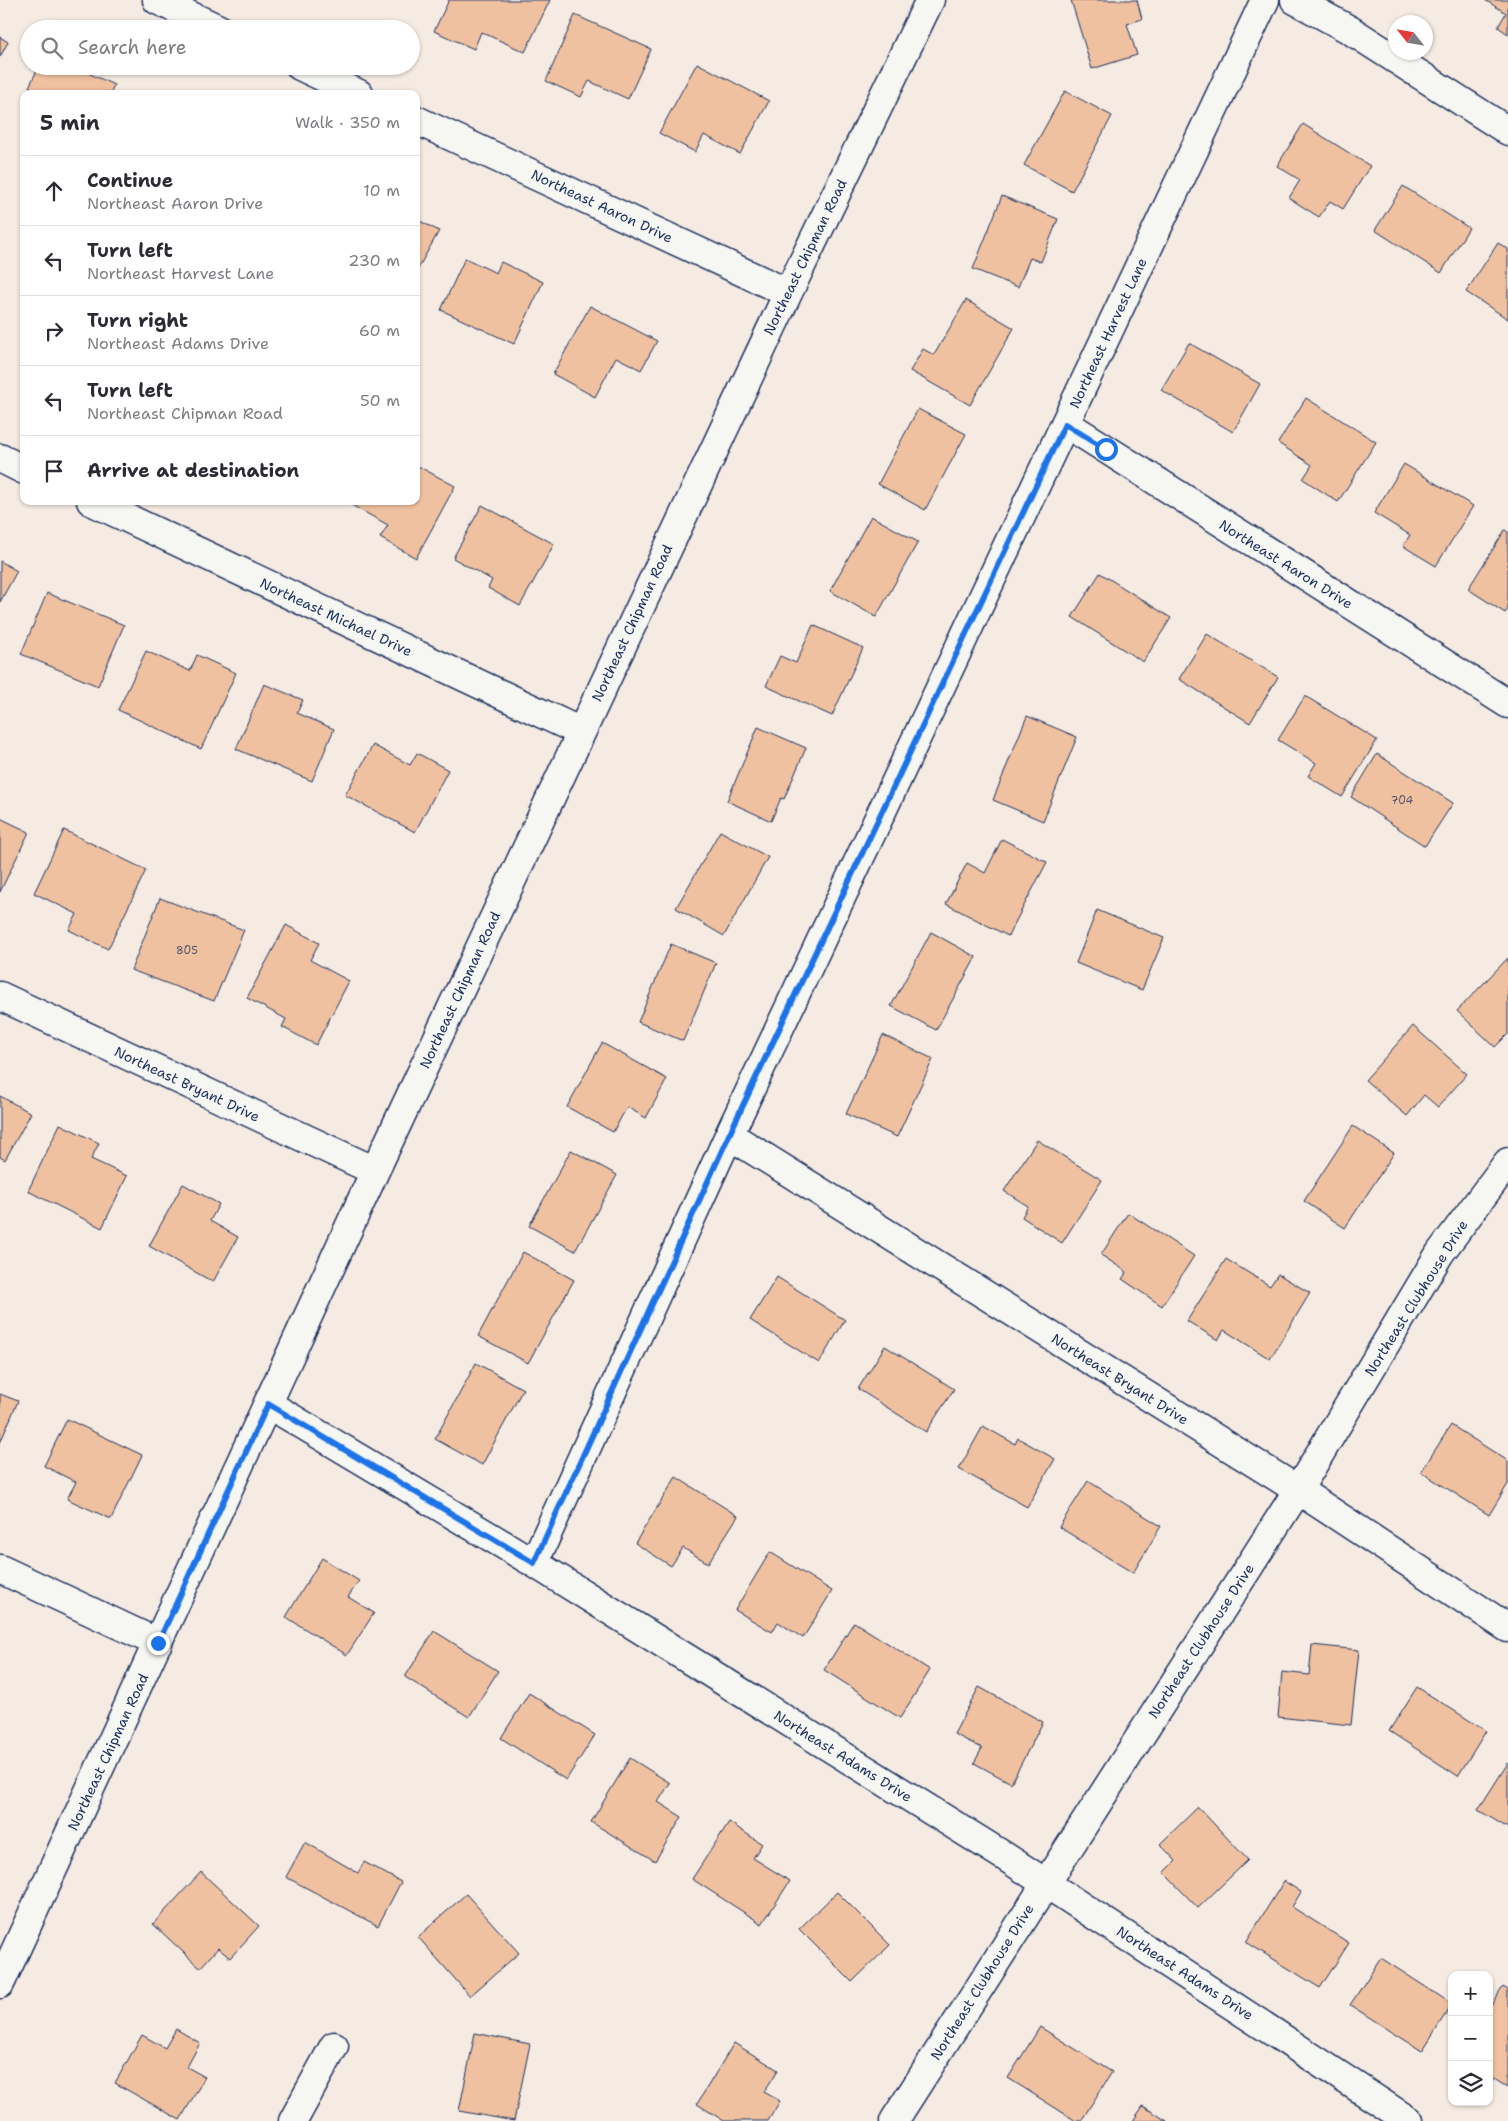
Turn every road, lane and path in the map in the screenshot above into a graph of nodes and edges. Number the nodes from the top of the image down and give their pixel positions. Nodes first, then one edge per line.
1 (157, 0) edge
2 (930, 0) edge
3 (1265, 0) edge
4 (1295, 0) edge
5 (200, 20) edge
6 (319, 75) edge
7 (351, 90) edge
8 (420, 122) edge
9 (1508, 131) edge
10 (788, 293) junction
11 (1065, 424) junction
12 (0, 458) edge
13 (20, 468) edge
14 (99, 505) edge
15 (1508, 704) edge
16 (581, 732) junction
17 (0, 996) edge
18 (729, 1135) junction
19 (1508, 1162) edge
20 (375, 1171) junction
21 (268, 1404) junction
22 (1298, 1490) junction
23 (534, 1563) junction
24 (0, 1569) edge
25 (1508, 1628) edge
26 (158, 1643) junction
27 (1046, 1882) junction
28 (0, 1984) edge
29 (334, 2046) dead end
30 (293, 2121) edge
31 (894, 2121) edge
32 (1409, 2121) edge

1 - 5 street
2 - 10 street, Northeast Chipman Road
3 - 11 street, Northeast Harvest Lane
4 - 9 street
6 - 7 street
8 - 10 street, Northeast Aaron Drive
10 - 16 street, Northeast Chipman Road
11 - 15 street, Northeast Aaron Drive
11 - 18 street, Northeast Harvest Lane
12 - 13 street
14 - 16 street, Northeast Michael Drive
16 - 20 street, Northeast Chipman Road
17 - 20 street, Northeast Bryant Drive
18 - 22 street, Northeast Bryant Drive
18 - 23 street, Northeast Harvest Lane
19 - 22 street, Northeast Clubhouse Drive
20 - 21 street, Northeast Chipman Road
21 - 23 street, Northeast Adams Drive
21 - 26 street, Northeast Chipman Road
22 - 25 street, Northeast Bryant Drive
22 - 27 street, Northeast Clubhouse Drive
23 - 27 street, Northeast Adams Drive
24 - 26 street
26 - 28 street, Northeast Chipman Road
27 - 31 street, Northeast Clubhouse Drive
27 - 32 street, Northeast Adams Drive
29 - 30 street

